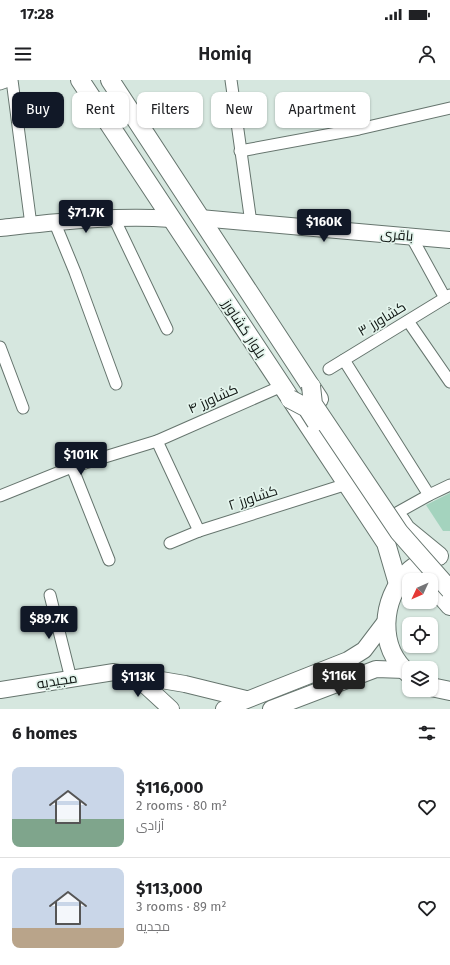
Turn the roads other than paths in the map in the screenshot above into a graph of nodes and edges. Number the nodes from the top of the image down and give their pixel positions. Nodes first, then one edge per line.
1 (12, 80) edge
2 (80, 80) edge
3 (110, 80) edge
4 (231, 80) edge
5 (0, 84) edge
6 (450, 108) edge
7 (240, 151) junction
8 (114, 218) junction
9 (200, 218) junction
10 (171, 219) junction
11 (54, 222) junction
12 (251, 223) junction
13 (31, 225) junction
14 (0, 228) edge
15 (411, 236) junction
16 (450, 240) edge
17 (448, 296) edge
18 (408, 321) junction
19 (167, 329) dead end
20 (0, 347) edge
21 (344, 360) junction
22 (446, 367) edge
23 (330, 369) dead end
24 (450, 382) edge
25 (116, 384) dead end
26 (311, 386) junction
27 (286, 392) junction
28 (22, 408) dead end
29 (157, 441) junction
30 (72, 467) junction
31 (347, 484) junction
32 (449, 486) edge
33 (430, 495) junction
34 (0, 496) edge
35 (395, 514) junction
36 (199, 531) junction
37 (170, 543) dead end
38 (444, 555) edge
39 (109, 560) dead end
40 (421, 573) edge
41 (398, 584) junction
42 (450, 590) edge
43 (438, 592) edge
44 (50, 595) dead end
45 (450, 606) edge
46 (386, 621) junction
47 (402, 666) edge
48 (114, 672) junction
49 (402, 672) edge
50 (71, 679) junction
51 (146, 686) junction
52 (438, 688) edge
53 (0, 690) edge
54 (450, 691) edge
55 (246, 699) junction
56 (153, 709) edge
57 (171, 709) edge
58 (224, 709) edge
59 (271, 709) edge

1 - 5 street
1 - 13 street
2 - 10 main road, بلوار کشاورز
3 - 9 main road, بلوار کشاورز
4 - 7 street
6 - 7 street
7 - 12 street
8 - 10 street
8 - 11 street
8 - 19 street
9 - 12 street, باقری
9 - 26 main road, بلوار کشاورز
10 - 27 main road, بلوار کشاورز
11 - 13 street
11 - 25 street
12 - 15 street, باقری
13 - 14 street
15 - 16 street, باقری
15 - 17 street
17 - 18 street, کشاورز ۳
18 - 21 street, کشاورز ۳
18 - 22 street
20 - 28 street
21 - 23 street, کشاورز ۳
21 - 33 street
22 - 24 street
26 - 35 main road, بلوار کشاورز
26 - 42 main road, bridge
27 - 29 street, کشاورز ۴
27 - 31 main road, بلوار کشاورز
27 - 40 main road, bridge
29 - 30 street, کشاورز ۴
29 - 36 street
30 - 34 street, کشاورز ۴
30 - 39 street
31 - 36 street, کشاورز ۲
31 - 41 main road, بلوار کشاورز
32 - 33 street
33 - 35 street
35 - 38 main road, بلوار کشاورز
36 - 37 street, کشاورز ۲
38 - 41 main road
41 - 46 main road
43 - 45 main road
44 - 50 street
46 - 47 main road
46 - 55 street
48 - 50 street, مجیدیه
48 - 51 street
48 - 55 street
49 - 59 street
50 - 53 street, مجیدیه
51 - 56 street
51 - 57 street
52 - 54 main road
55 - 58 street

